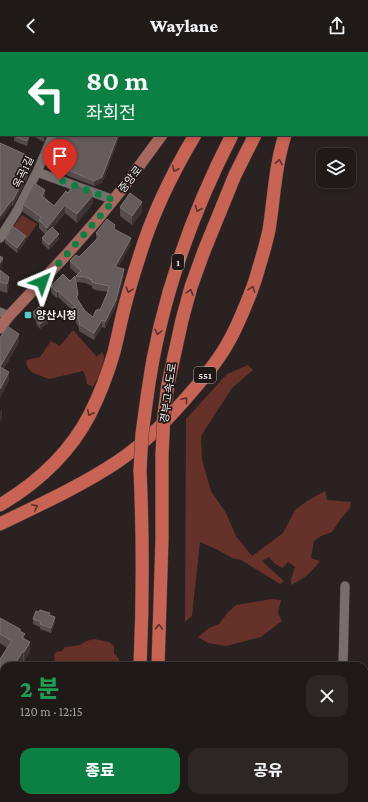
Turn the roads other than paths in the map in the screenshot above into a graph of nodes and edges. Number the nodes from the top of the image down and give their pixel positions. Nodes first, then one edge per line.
1 (53, 136) edge
2 (161, 136) edge
3 (194, 136) edge
4 (231, 136) edge
5 (255, 136) edge
6 (285, 136) edge
7 (37, 172) junction
8 (114, 200) junction
9 (0, 238) edge
10 (4, 314) edge
11 (0, 328) edge
12 (0, 505) edge
13 (0, 524) edge
14 (345, 586) dead end
15 (140, 662) edge
16 (158, 662) edge
17 (343, 662) edge

1 - 7 street, 옥곡1길
2 - 8 main road, 중앙로
3 -> 12 highway
4 -> 15 highway, 경부고속도로 / 1, bridge
16 -> 5 highway, 경부고속도로 / 1, bridge
13 -> 6 highway, 551
7 - 8 street
7 - 9 street, 옥곡1길
8 - 10 main road, 중앙로
10 - 11 main road, 중앙로
14 - 17 street

